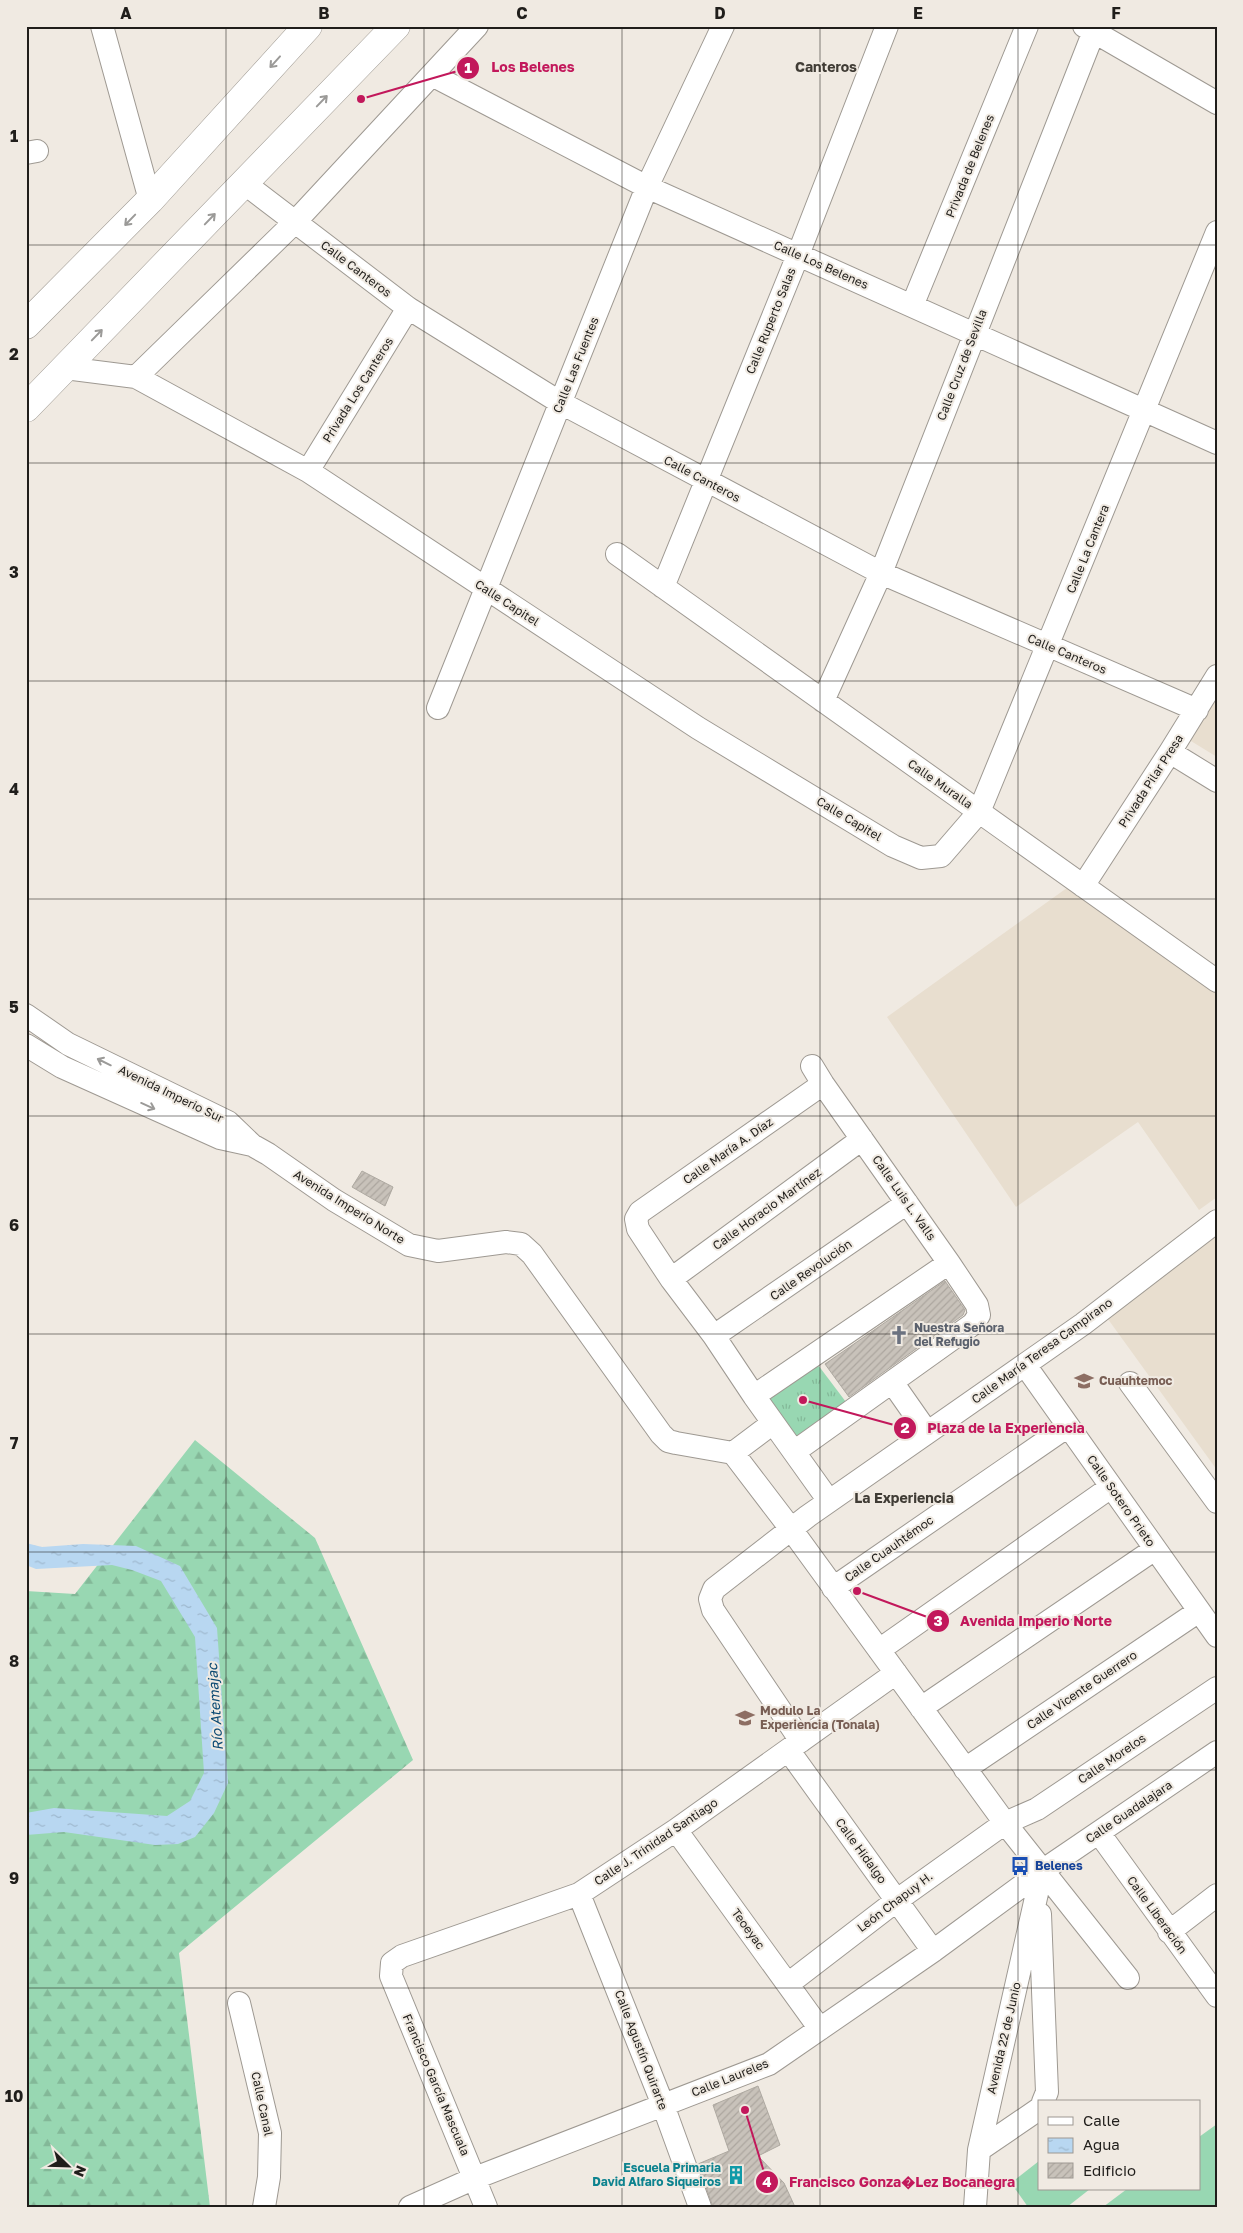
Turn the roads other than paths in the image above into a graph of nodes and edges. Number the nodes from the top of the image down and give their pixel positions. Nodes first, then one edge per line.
1 (102, 26) edge
2 (308, 26) edge
3 (396, 26) edge
4 (477, 26) edge
5 (723, 26) edge
6 (887, 26) edge
7 (1027, 26) edge
8 (1091, 28) edge
9 (432, 75) junction
10 (1217, 103) edge
11 (244, 183) junction
12 (646, 187) junction
13 (150, 200) junction
14 (295, 222) junction
15 (1215, 241) edge
16 (798, 255) junction
17 (912, 306) junction
18 (408, 308) junction
19 (26, 325) edge
20 (974, 334) junction
21 (65, 368) junction
22 (136, 377) junction
23 (561, 403) junction
24 (26, 408) edge
25 (1145, 410) junction
26 (1217, 443) edge
27 (308, 471) junction
28 (707, 481) junction
29 (617, 554) dead end
30 (881, 573) junction
31 (663, 587) junction
32 (487, 589) junction
33 (1048, 646) junction
34 (1217, 676) edge
35 (822, 701) junction
36 (438, 708) dead end
37 (1196, 710) junction
38 (1170, 752) junction
39 (1217, 781) edge
40 (980, 812) junction
41 (941, 856) joint
42 (1084, 886) junction
43 (1217, 981) edge
44 (26, 1015) edge
45 (26, 1045) edge
46 (818, 1075) joint
47 (862, 1139) junction
48 (252, 1145) junction
49 (907, 1203) junction
50 (1217, 1221) edge
51 (949, 1263) junction
52 (671, 1279) junction
53 (714, 1336) junction
54 (1025, 1365) junction
55 (892, 1382) junction
56 (1130, 1383) dead end
57 (754, 1396) junction
58 (773, 1423) junction
59 (1068, 1426) junction
60 (927, 1432) junction
61 (794, 1452) junction
62 (733, 1453) junction
63 (1111, 1487) junction
64 (830, 1501) junction
65 (1217, 1502) edge
66 (791, 1529) junction
67 (1155, 1549) junction
68 (834, 1588) junction
69 (710, 1599) joint
70 (1199, 1611) junction
71 (1217, 1636) edge
72 (879, 1650) junction
73 (896, 1674) junction
74 (1217, 1688) edge
75 (922, 1708) junction
76 (795, 1746) junction
77 (1217, 1752) edge
78 (965, 1768) junction
79 (1005, 1823) junction
80 (676, 1830) junction
81 (1099, 1833) junction
82 (1040, 1878) junction
83 (579, 1894) junction
84 (1217, 1895) edge
85 (896, 1901) junction
86 (1169, 1932) junction
87 (932, 1951) junction
88 (392, 1962) joint
89 (1128, 1978) dead end
90 (788, 1984) junction
91 (1217, 1996) edge
92 (238, 2003) dead end
93 (820, 2029) junction
94 (1044, 2100) edge
95 (662, 2105) junction
96 (1038, 2110) edge
97 (978, 2150) junction
98 (475, 2178) junction
99 (264, 2207) edge
100 (410, 2207) edge
101 (486, 2207) edge
102 (700, 2207) edge
103 (975, 2207) edge

1 - 13 street
2 -> 13 highway
11 -> 3 highway
4 - 9 street
5 - 12 street, Calle Las Fuentes
6 - 16 street, Calle Ruperto Salas
7 - 17 street, Privada de Belenes
8 - 10 street
8 - 20 street, Calle Cruz de Sevilla
9 - 12 street, Calle Los Belenes
9 - 14 street
11 - 14 street, Calle Canteros
21 -> 11 highway
12 - 16 street, Calle Los Belenes
12 - 23 street, Calle Las Fuentes
13 -> 19 highway
14 - 18 street, Calle Canteros
14 - 22 street
15 - 25 street, Calle La Cantera
16 - 17 street, Calle Los Belenes
16 - 28 street, Calle Ruperto Salas
17 - 20 street, Calle Los Belenes
18 - 23 street, Calle Canteros
18 - 27 street, Privada Los Canteros
20 - 25 street, Calle Los Belenes
20 - 30 street, Calle Cruz de Sevilla
21 - 22 street, Calle Capitel
21 - 24 highway
22 - 27 street, Calle Capitel
23 - 28 street, Calle Canteros
23 - 32 street, Calle Las Fuentes
25 - 26 street, Calle Los Belenes
25 - 33 street, Calle La Cantera
27 - 32 street, Calle Capitel
28 - 30 street, Calle Canteros
28 - 31 street, Calle Ruperto Salas
29 - 31 street, Calle Muralla
30 - 33 street, Calle Canteros
30 - 35 street, Calle Cruz de Sevilla
31 - 35 street, Calle Muralla
32 - 36 street, Calle Las Fuentes
32 - 41 street, Calle Capitel
33 - 37 street, Calle Canteros
33 - 40 street, Calle La Cantera
34 - 37 street, Privada Pilar Presa
35 - 40 street, Calle Muralla
37 - 38 street, Privada Pilar Presa
38 - 39 street
38 - 42 street, Privada Pilar Presa
40 - 41 street, Calle La Cantera
40 - 42 street, Calle Muralla
42 - 43 street, Calle Muralla
48 -> 44 street, Avenida Imperio Sur
45 -> 48 street, Avenida Imperio Sur
46 - 47 street, Calle Luis L. Valls
46 - 52 street, Calle María A. Díaz
47 - 49 street, Calle Luis L. Valls
47 - 52 street, Calle Horacio Martínez
48 - 62 street, Avenida Imperio Norte
49 - 51 street, Calle Luis L. Valls
49 - 53 street, Calle Revolución
50 - 54 street, Calle María Teresa Campirano
51 - 55 street, Calle Luis L. Valls
51 - 57 street
52 - 53 street
53 - 57 street
54 - 59 street, Calle Sotero Prieto
54 - 60 street, Calle María Teresa Campirano
55 - 60 street
55 - 61 street
56 - 65 street
57 - 58 street
58 - 61 street
58 - 62 street
59 - 63 street, Calle Sotero Prieto
59 - 68 street, Calle Cuauhtémoc
60 - 64 street, Calle María Teresa Campirano
61 - 64 street
62 - 66 street
63 - 67 street, Calle Sotero Prieto
63 - 72 street
64 - 66 street, Calle María Teresa Campirano
66 - 68 street
66 - 69 street, Calle María Teresa Campirano
67 - 70 street, Calle Sotero Prieto
67 - 75 street
68 - 72 street
69 - 76 street, Calle Hidalgo
70 - 71 street, Calle Sotero Prieto
70 - 78 street, Calle Vicente Guerrero
72 - 73 street
73 - 75 street
73 - 76 street, Calle J. Trinidad Santiago
74 - 79 street, Calle Morelos
75 - 78 street
76 - 80 street, Calle J. Trinidad Santiago
76 - 85 street, Calle Hidalgo
77 - 81 street, Calle Guadalajara
78 - 79 street
79 - 82 street
79 - 85 street, León Chapuy H.
80 - 83 street, Calle J. Trinidad Santiago
80 - 90 street, Teoeyac
81 - 82 street, Calle Guadalajara
81 - 86 street, Calle Liberación
82 - 87 street, Calle Laureles
82 - 89 street
82 - 94 street
82 - 97 street, Avenida 22 de Junio
83 - 88 street, Calle J. Trinidad Santiago
83 - 95 street, Calle Agustín Quirarte
84 - 86 street
85 - 87 street, Calle Hidalgo
85 - 90 street, León Chapuy H.
86 - 91 street, Calle Liberación
87 - 93 street, Calle Laureles
88 - 98 street, Francisco García Mascuala
90 - 93 street, Teoeyac
92 - 99 street, Calle Canal
93 - 95 street, Calle Laureles
95 - 98 street, Calle Laureles
95 - 102 street, Calle Agustín Quirarte
96 - 97 street
97 - 103 street, Avenida 22 de Junio
98 - 100 street, Calle Laureles
98 - 101 street, Francisco García Mascuala

